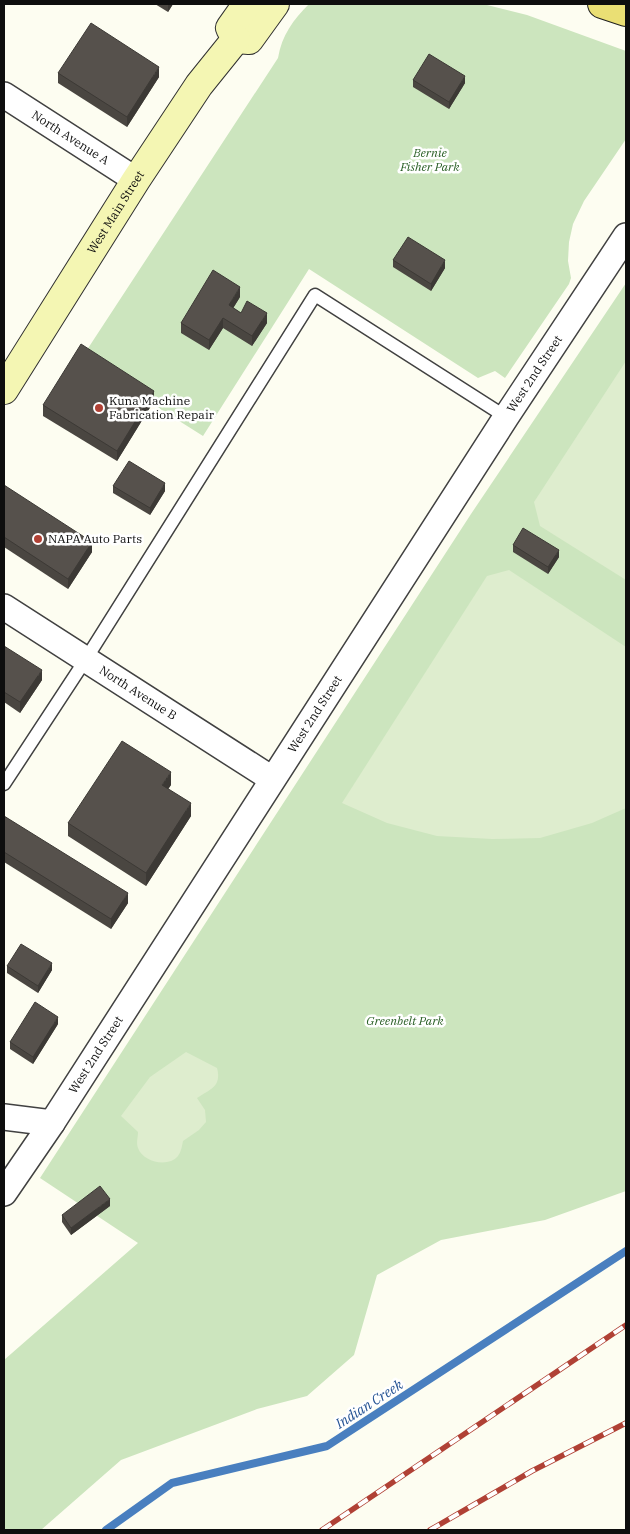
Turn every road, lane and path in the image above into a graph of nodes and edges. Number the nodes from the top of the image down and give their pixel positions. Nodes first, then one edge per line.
1 (247, 4) edge
2 (275, 4) edge
3 (602, 4) edge
4 (626, 12) edge
5 (236, 39) junction
6 (4, 95) edge
7 (136, 180) junction
8 (626, 236) edge
9 (4, 390) edge
10 (506, 417) junction
11 (4, 607) edge
12 (86, 659) junction
13 (272, 779) junction
14 (4, 784) edge
15 (4, 1117) edge
16 (52, 1123) junction
17 (4, 1193) edge

1 - 5 main road
2 - 5 main road, West Main Street
3 - 4 main road
5 - 7 main road, West Main Street
6 - 7 street, North Avenue A
7 - 9 main road, West Main Street
8 - 10 street, West 2nd Street
10 - 12 lane
10 - 13 street, West 2nd Street
11 - 12 street, North Avenue B
12 - 13 street, North Avenue B
12 - 14 lane
13 - 16 street, West 2nd Street
15 - 16 street
16 - 17 street, West 2nd Street

